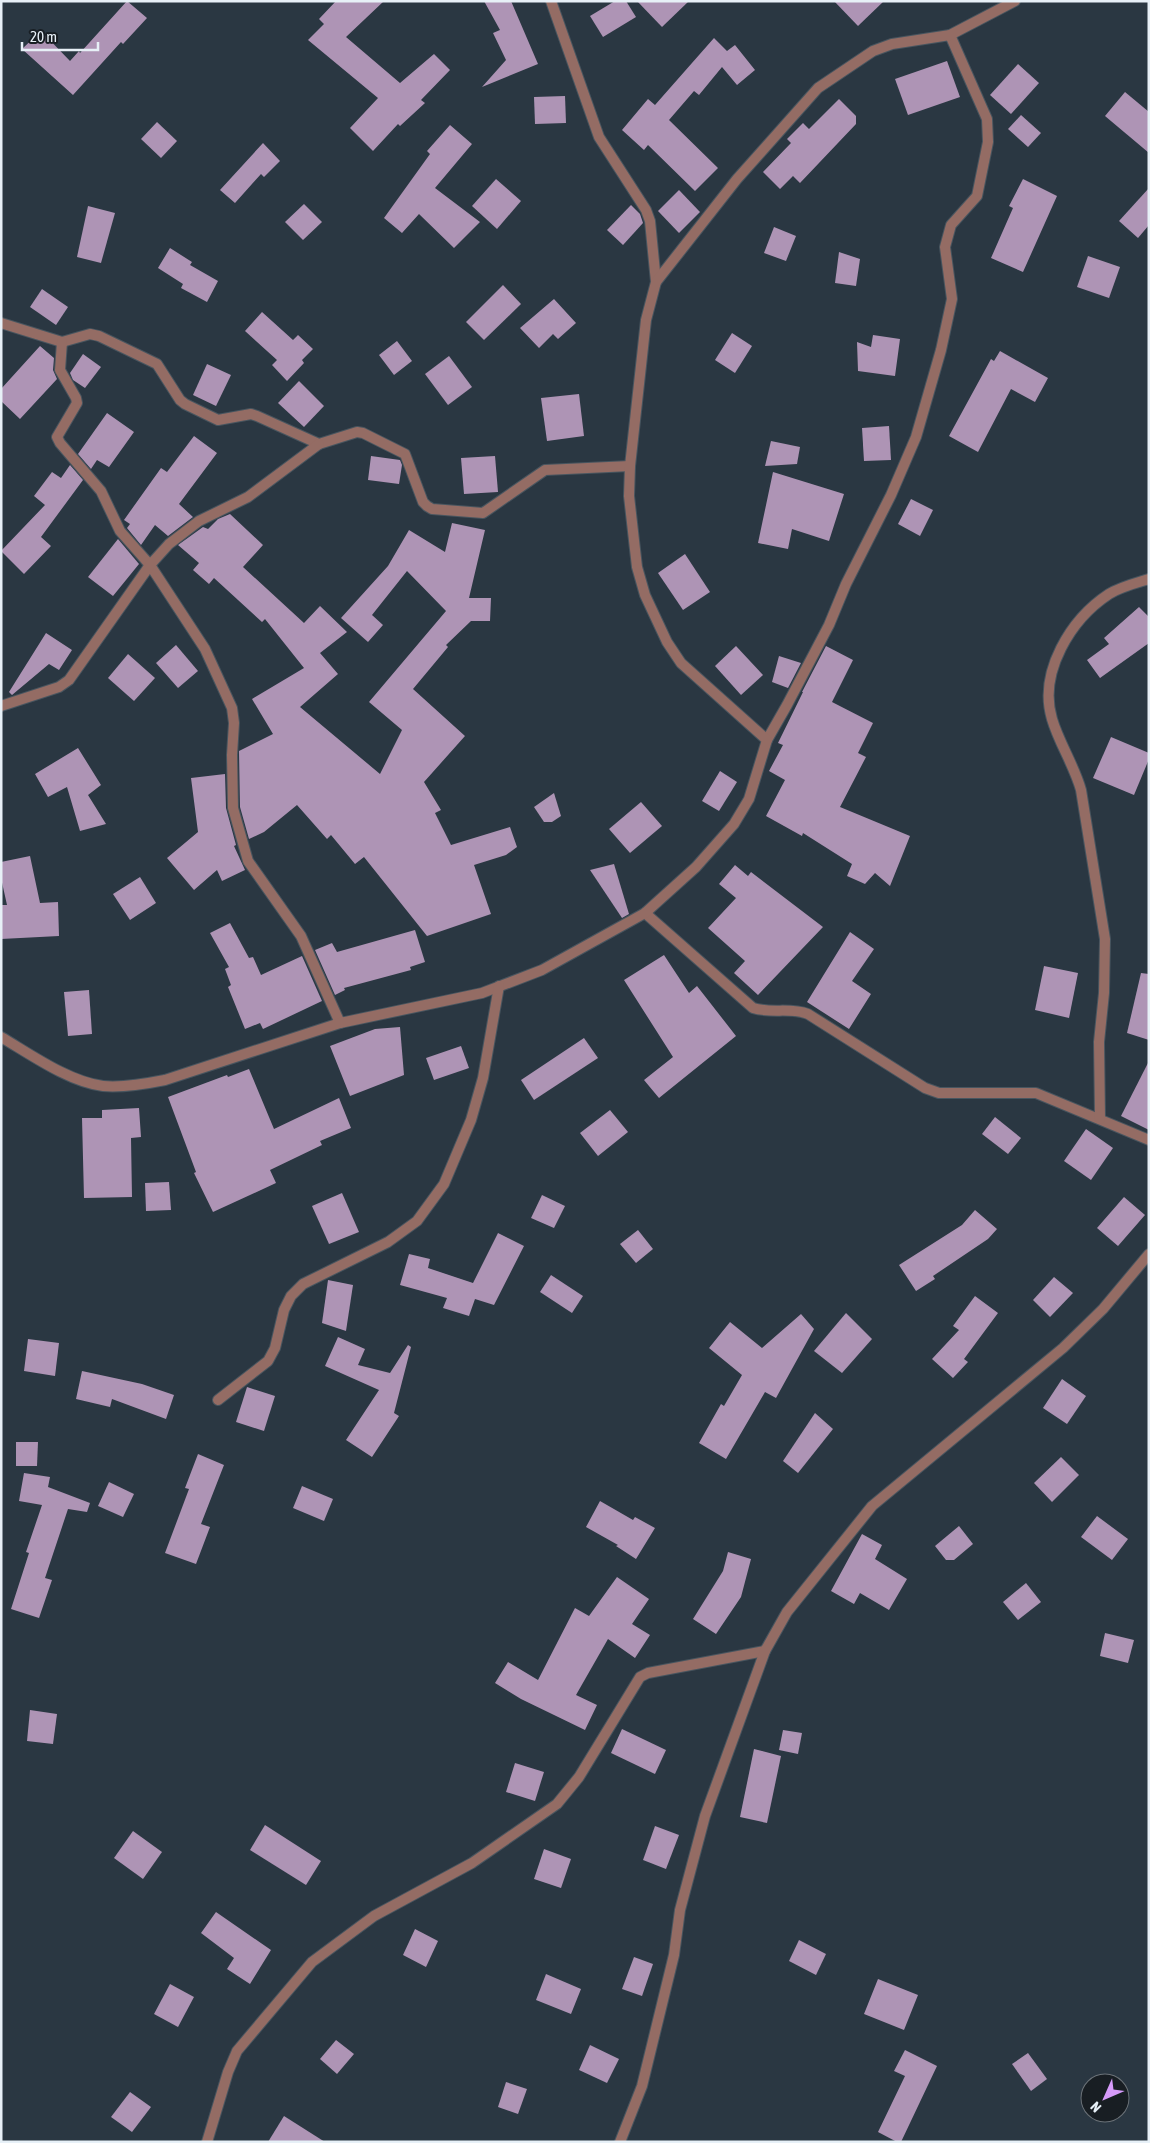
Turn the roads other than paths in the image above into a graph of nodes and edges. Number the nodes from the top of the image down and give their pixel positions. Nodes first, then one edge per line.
1 (551, 1) edge
2 (1015, 1) edge
3 (950, 35) junction
4 (656, 282) junction
5 (1, 323) edge
6 (62, 342) junction
7 (319, 444) junction
8 (630, 466) junction
9 (150, 565) junction
10 (1149, 579) edge
11 (1, 706) edge
12 (767, 740) junction
13 (645, 913) junction
14 (499, 986) junction
15 (340, 1023) junction
16 (1, 1037) edge
17 (1100, 1119) junction
18 (1149, 1140) edge
19 (1149, 1254) edge
20 (218, 1400) dead end
21 (765, 1652) junction
22 (207, 2142) edge
23 (620, 2142) edge

1 - 4 street
2 - 3 street
3 - 4 street
3 - 12 street
4 - 8 street
5 - 6 street
6 - 7 street
6 - 9 street
7 - 8 street
7 - 9 street
8 - 12 street
9 - 11 street
9 - 15 street
10 - 17 street
12 - 13 street
13 - 14 street
13 - 17 street
14 - 15 street
14 - 20 street
15 - 16 street
17 - 18 street
19 - 21 street
21 - 22 street
21 - 23 street

